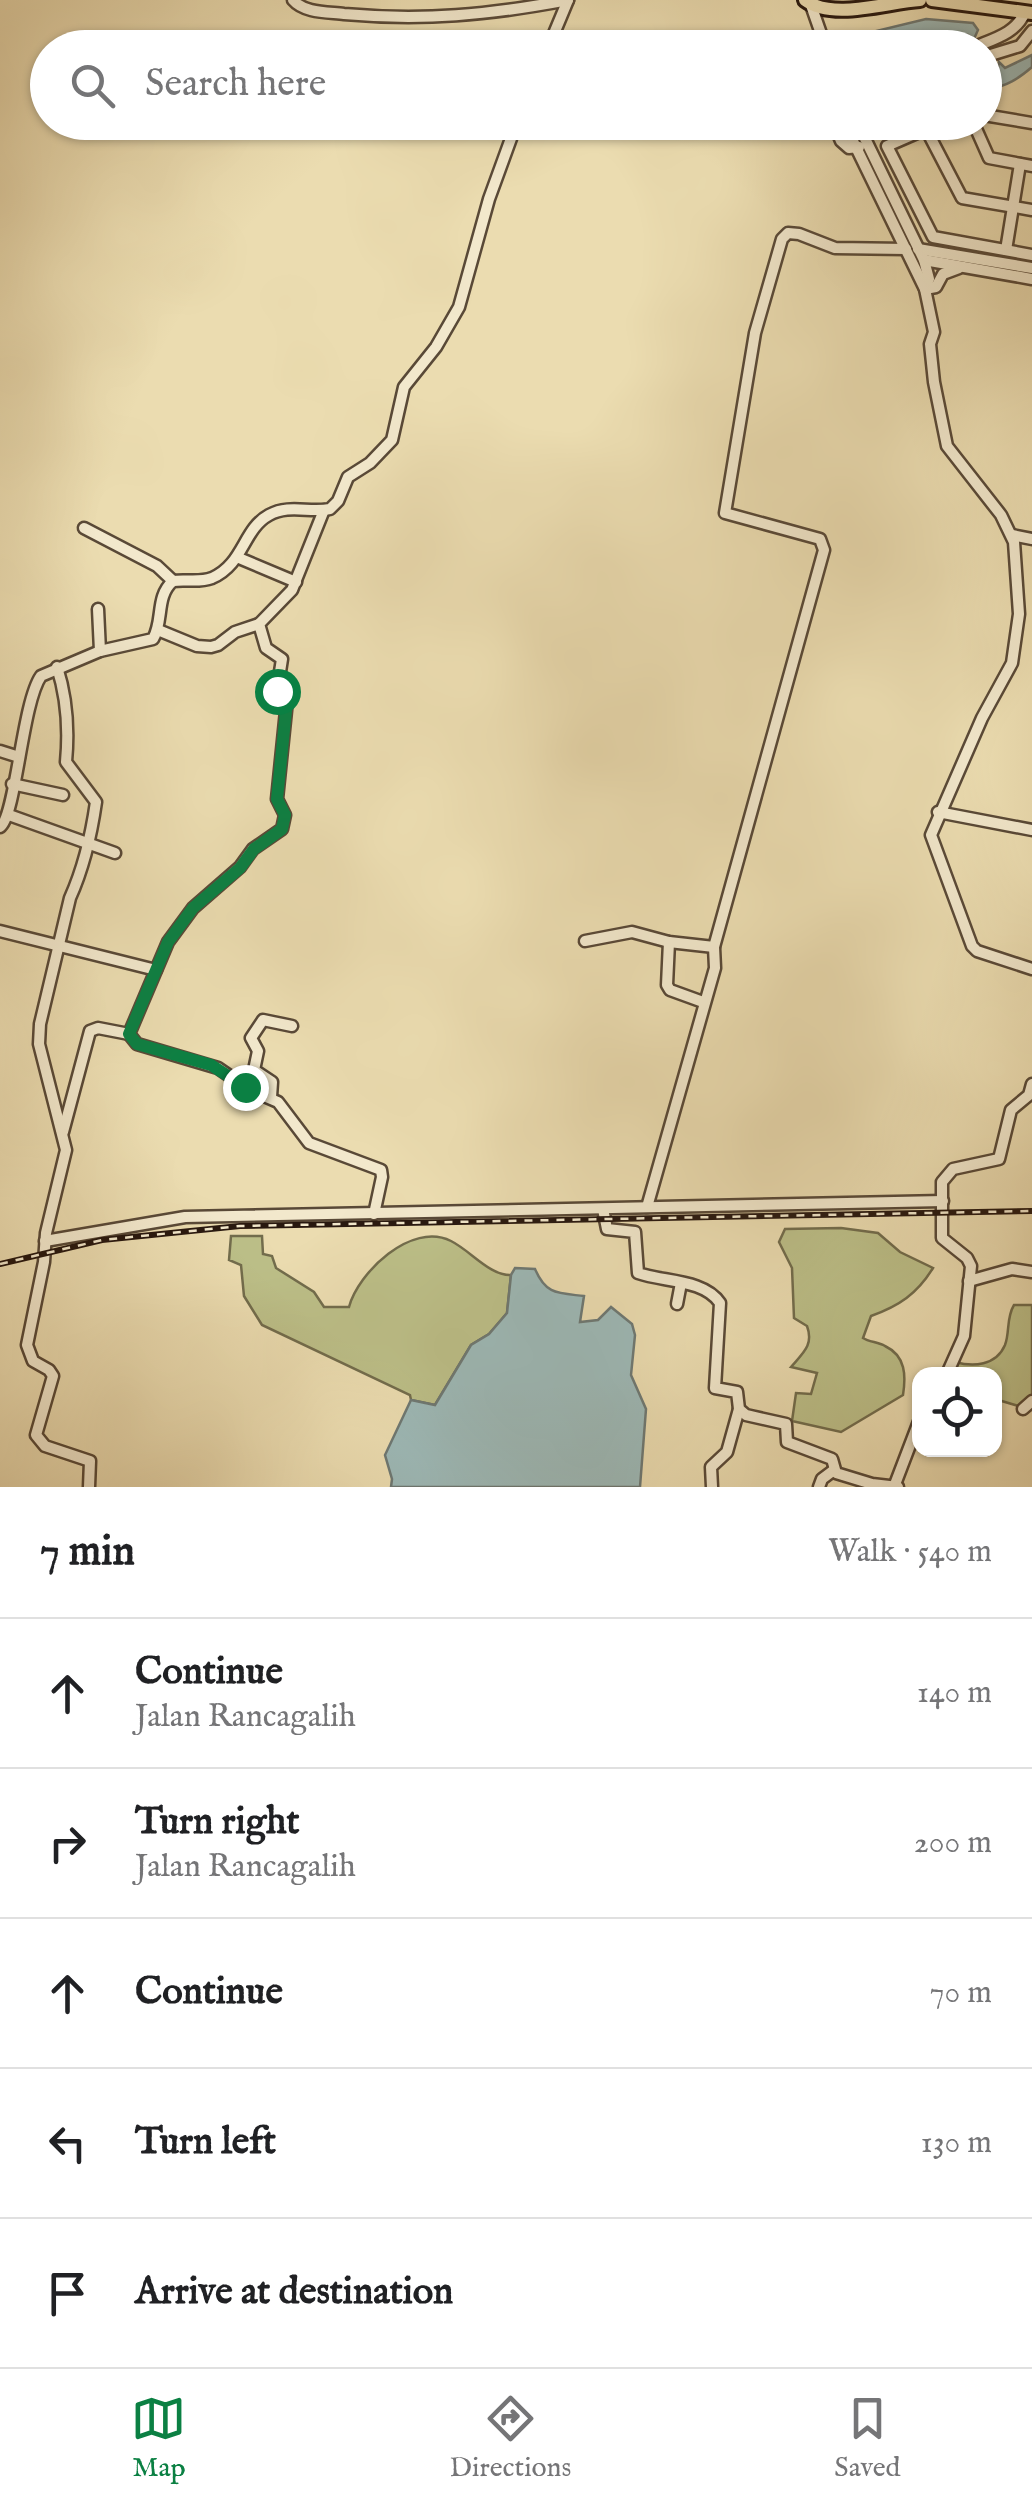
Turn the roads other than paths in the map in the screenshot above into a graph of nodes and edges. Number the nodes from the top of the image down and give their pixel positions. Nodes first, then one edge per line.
1 (293, 0) edge
2 (568, 0) edge
3 (882, 0) edge
4 (920, 0) edge
5 (932, 0) edge
6 (808, 2) edge
7 (866, 6) junction
8 (998, 8) junction
9 (1029, 8) edge
10 (556, 30) edge
11 (819, 30) edge
12 (1032, 31) edge
13 (1005, 34) junction
14 (1002, 35) edge
15 (1002, 52) edge
16 (1002, 118) edge
17 (1032, 122) edge
18 (510, 140) edge
19 (841, 140) edge
20 (858, 140) edge
21 (860, 140) edge
22 (900, 140) edge
23 (932, 140) edge
24 (981, 140) edge
25 (861, 146) junction
26 (1026, 165) edge
27 (1013, 206) junction
28 (1032, 210) edge
29 (896, 227) junction
30 (884, 250) junction
31 (1006, 250) junction
32 (915, 255) junction
33 (1032, 255) edge
34 (968, 268) junction
35 (1032, 268) edge
36 (1032, 279) edge
37 (931, 288) junction
38 (324, 510) junction
39 (84, 528) dead end
40 (1012, 536) junction
41 (1032, 539) edge
42 (239, 558) junction
43 (173, 580) junction
44 (296, 582) junction
45 (98, 609) dead end
46 (260, 624) junction
47 (158, 630) junction
48 (100, 651) junction
49 (57, 668) junction
50 (0, 751) edge
51 (19, 757) junction
52 (12, 784) junction
53 (63, 795) dead end
54 (938, 812) junction
55 (9, 815) junction
56 (0, 827) edge
57 (1032, 830) edge
58 (90, 844) junction
59 (115, 853) dead end
60 (0, 930) edge
61 (584, 941) dead end
62 (669, 942) junction
63 (59, 944) junction
64 (714, 948) junction
65 (1032, 969) edge
66 (156, 970) junction
67 (703, 1002) junction
68 (292, 1026) dead end
69 (129, 1034) junction
70 (1031, 1092) edge
71 (271, 1097) junction
72 (62, 1133) junction
73 (943, 1202) junction
74 (646, 1206) junction
75 (603, 1209) junction
76 (374, 1214) junction
77 (45, 1241) junction
78 (1032, 1272) edge
79 (970, 1281) junction
80 (681, 1283) junction
81 (677, 1304) dead end
82 (949, 1367) edge
83 (739, 1409) junction
84 (912, 1442) edge
85 (834, 1470) junction
86 (89, 1487) edge
87 (712, 1487) edge
88 (819, 1487) edge
89 (896, 1487) edge

1 - 2 street
2 - 10 street
3 - 7 main road
4 - 7 main road
5 - 8 main road
6 - 7 main road
6 - 11 street
8 - 9 main road
8 - 13 street
9 - 13 street
12 - 15 street
13 - 14 street
16 - 17 street
18 - 38 street
19 - 25 street
20 - 25 street
21 - 25 street
22 - 31 street
23 - 27 street
24 - 26 street
25 - 29 street
25 - 32 street
26 - 27 street
27 - 28 street
27 - 31 street
29 - 30 street
29 - 32 street
30 - 32 street
30 - 64 street
31 - 33 street
32 - 34 street
32 - 35 street
32 - 37 street
34 - 36 street
34 - 37 street
37 - 40 street
38 - 42 street
38 - 44 street
39 - 43 street
40 - 41 street
40 - 54 street
42 - 43 street
42 - 44 street
43 - 47 street
44 - 46 street
45 - 48 street
46 - 47 street
46 - 66 street
47 - 48 street
48 - 49 street
49 - 51 street
49 - 58 street
50 - 51 street
51 - 52 street
52 - 53 street
52 - 55 street
54 - 57 street
54 - 65 street
55 - 56 street
55 - 58 street
58 - 59 street
58 - 63 street
60 - 63 street
61 - 62 street
62 - 64 street
62 - 67 street
63 - 66 street
63 - 72 street
64 - 67 street
66 - 69 street
67 - 74 street
68 - 71 street
69 - 71 street
69 - 72 street
70 - 73 street
71 - 76 street
72 - 77 street
73 - 74 street
73 - 79 street
74 - 75 street
75 - 76 street
75 - 80 street
76 - 77 street
77 - 86 street
78 - 79 street
79 - 82 street
80 - 81 street
80 - 83 street
83 - 85 street
83 - 87 street
84 - 89 street
85 - 88 street
85 - 89 street

